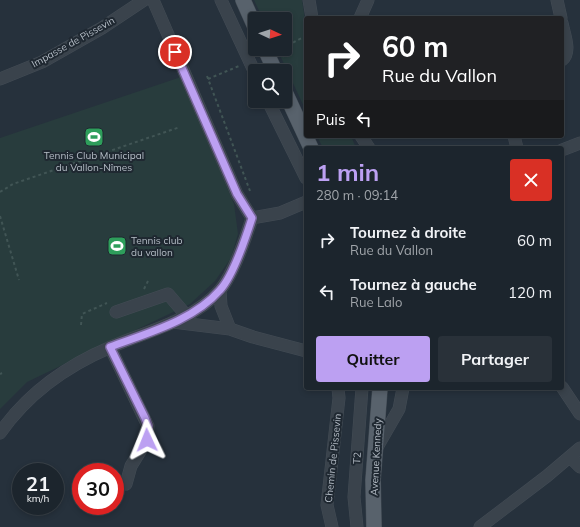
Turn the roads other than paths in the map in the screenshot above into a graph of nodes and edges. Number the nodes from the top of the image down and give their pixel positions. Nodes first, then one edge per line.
1 (144, 0) edge
2 (152, 0) edge
3 (221, 0) edge
4 (243, 0) edge
5 (309, 0) edge
6 (368, 0) edge
7 (557, 0) edge
8 (248, 12) edge
9 (312, 16) edge
10 (361, 16) edge
11 (561, 16) edge
12 (564, 34) edge
13 (564, 58) edge
14 (251, 64) edge
15 (0, 79) edge
16 (292, 107) edge
17 (271, 108) edge
18 (304, 133) edge
19 (580, 143) edge
20 (564, 149) edge
21 (304, 174) edge
22 (304, 203) edge
23 (252, 218) junction
24 (220, 290) junction
25 (116, 312) dead end
26 (186, 315) junction
27 (173, 322) junction
28 (230, 328) junction
29 (110, 347) junction
30 (304, 350) edge
31 (338, 390) edge
32 (362, 390) edge
33 (380, 390) edge
34 (403, 390) edge
35 (564, 390) edge
36 (580, 414) edge
37 (0, 433) edge
38 (580, 448) edge
39 (375, 450) junction
40 (570, 457) junction
41 (580, 467) edge
42 (126, 484) dead end
43 (332, 527) edge
44 (357, 527) edge
45 (374, 527) edge
46 (480, 527) edge

1 - 15 street, Impasse de Pissevin
2 - 23 street
3 - 14 street
4 - 8 main road
5 - 9 street
6 - 10 street
7 - 11 street
12 - 13 street
16 - 18 main road
17 - 21 street
19 - 20 street
22 - 23 street
23 - 24 street
24 - 26 street
24 - 28 street
25 - 26 street
26 - 27 street
27 - 28 street
27 - 29 street
28 - 30 street
29 - 37 street
29 - 42 street
31 - 43 street, Chemin de Pissevin
32 - 44 street, T2
33 - 39 main road, Avenue Kennedy
34 - 39 street
35 - 36 street
38 - 40 street
39 - 45 main road, Avenue Kennedy
40 - 41 street
40 - 46 street

